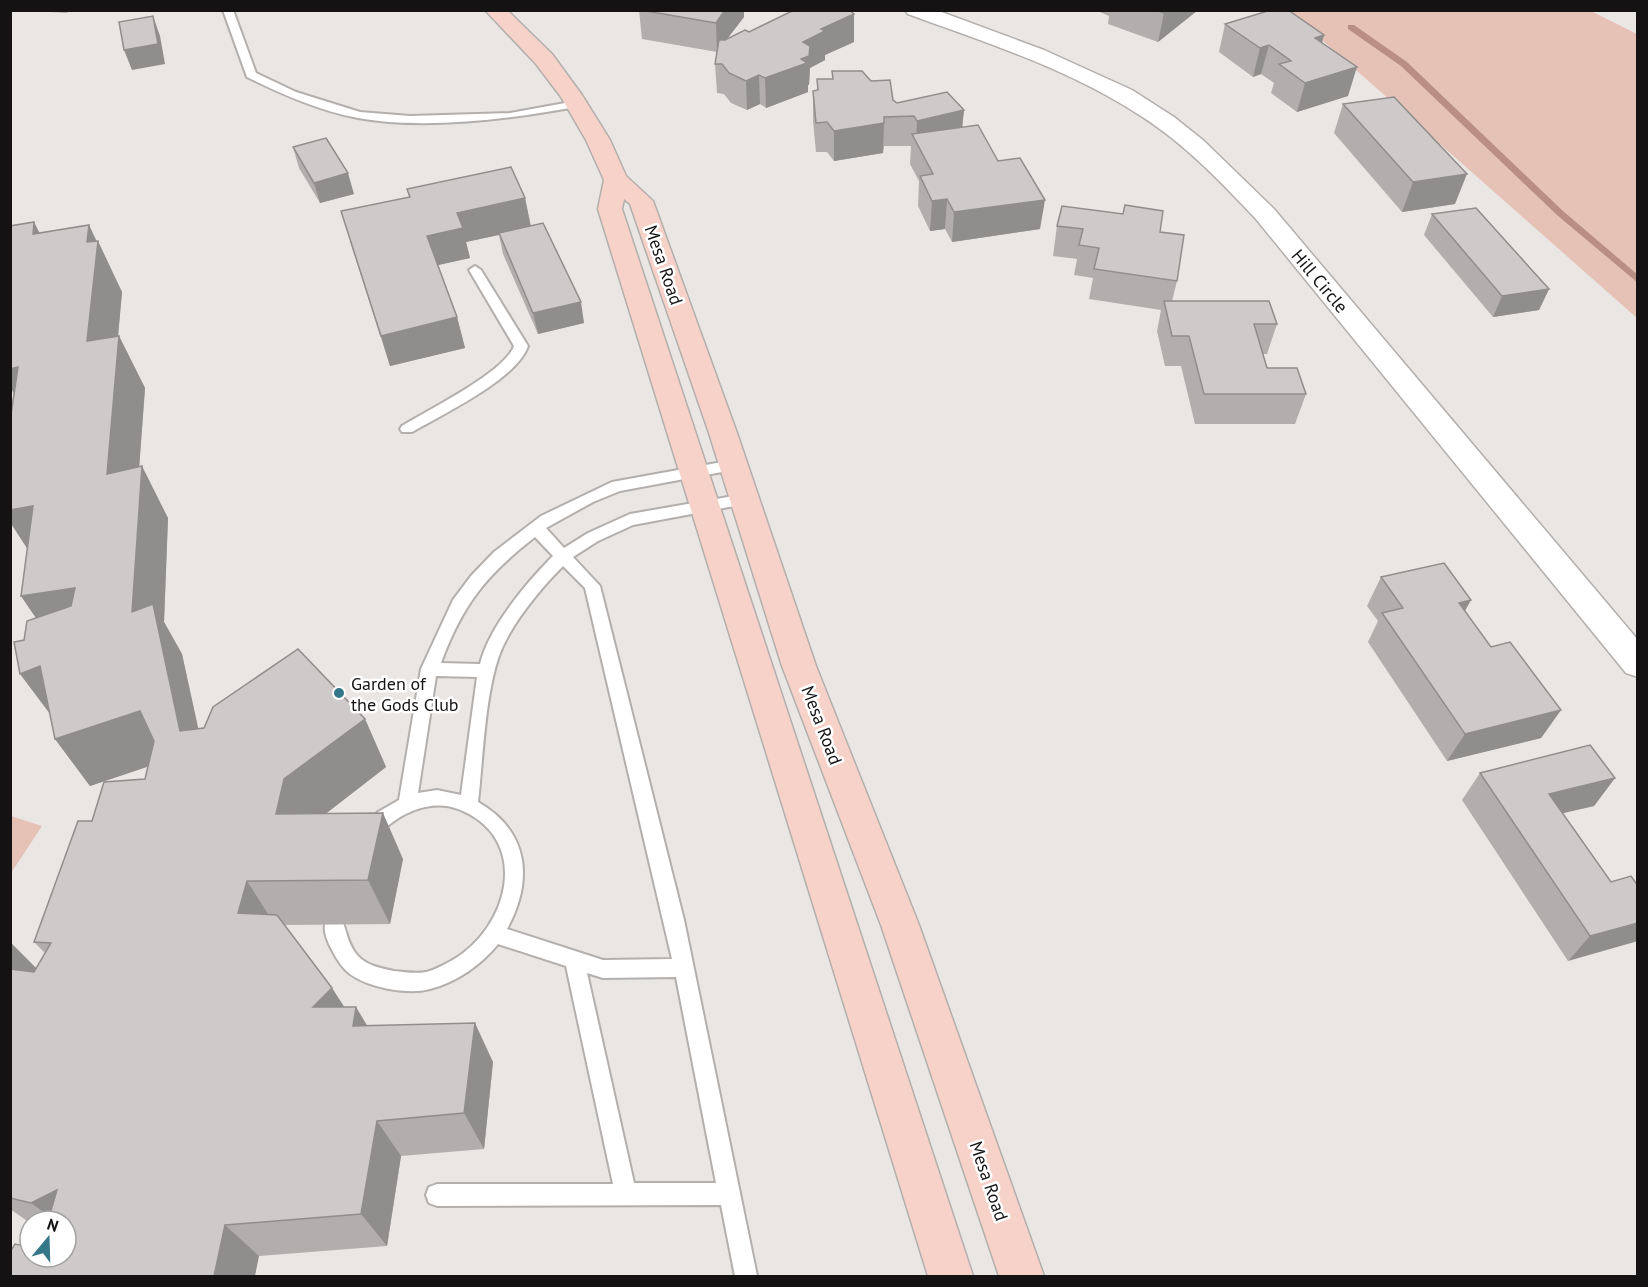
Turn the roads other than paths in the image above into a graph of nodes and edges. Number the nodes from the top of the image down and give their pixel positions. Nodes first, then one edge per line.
1 (228, 10) edge
2 (495, 10) edge
3 (915, 10) edge
4 (576, 104) junction
5 (616, 180) junction
6 (475, 270) dead end
7 (407, 429) dead end
8 (734, 465) junction
9 (692, 471) junction
10 (745, 499) junction
11 (704, 506) junction
12 (536, 528) junction
13 (563, 556) junction
14 (1638, 664) edge
15 (429, 669) junction
16 (487, 671) junction
17 (407, 804) junction
18 (469, 806) junction
19 (358, 847) edge
20 (334, 924) edge
21 (494, 934) junction
22 (575, 961) junction
23 (683, 968) junction
24 (729, 1194) junction
25 (626, 1195) junction
26 (437, 1196) dead end
27 (746, 1276) edge
28 (950, 1276) edge
29 (1022, 1276) edge

1 - 4 lane
2 - 4 main road, Mesa Road
3 - 14 street, Hill Circle
4 - 5 main road, Mesa Road
5 - 8 main road, Mesa Road
5 - 9 main road, Mesa Road
6 - 7 lane
8 - 9 lane
8 - 10 main road, Mesa Road
9 - 11 main road, Mesa Road
9 - 12 lane
10 - 11 lane
10 - 29 main road, Mesa Road
11 - 13 lane
11 - 28 main road, Mesa Road
12 - 13 lane
12 - 15 lane
13 - 16 lane
13 - 23 lane
15 - 16 lane
15 - 17 lane
16 - 18 lane
17 - 18 lane
17 - 19 lane
18 - 21 lane
20 - 21 lane
21 - 22 lane
22 - 23 lane
22 - 25 lane
23 - 24 lane
24 - 25 lane
24 - 27 lane
25 - 26 lane

